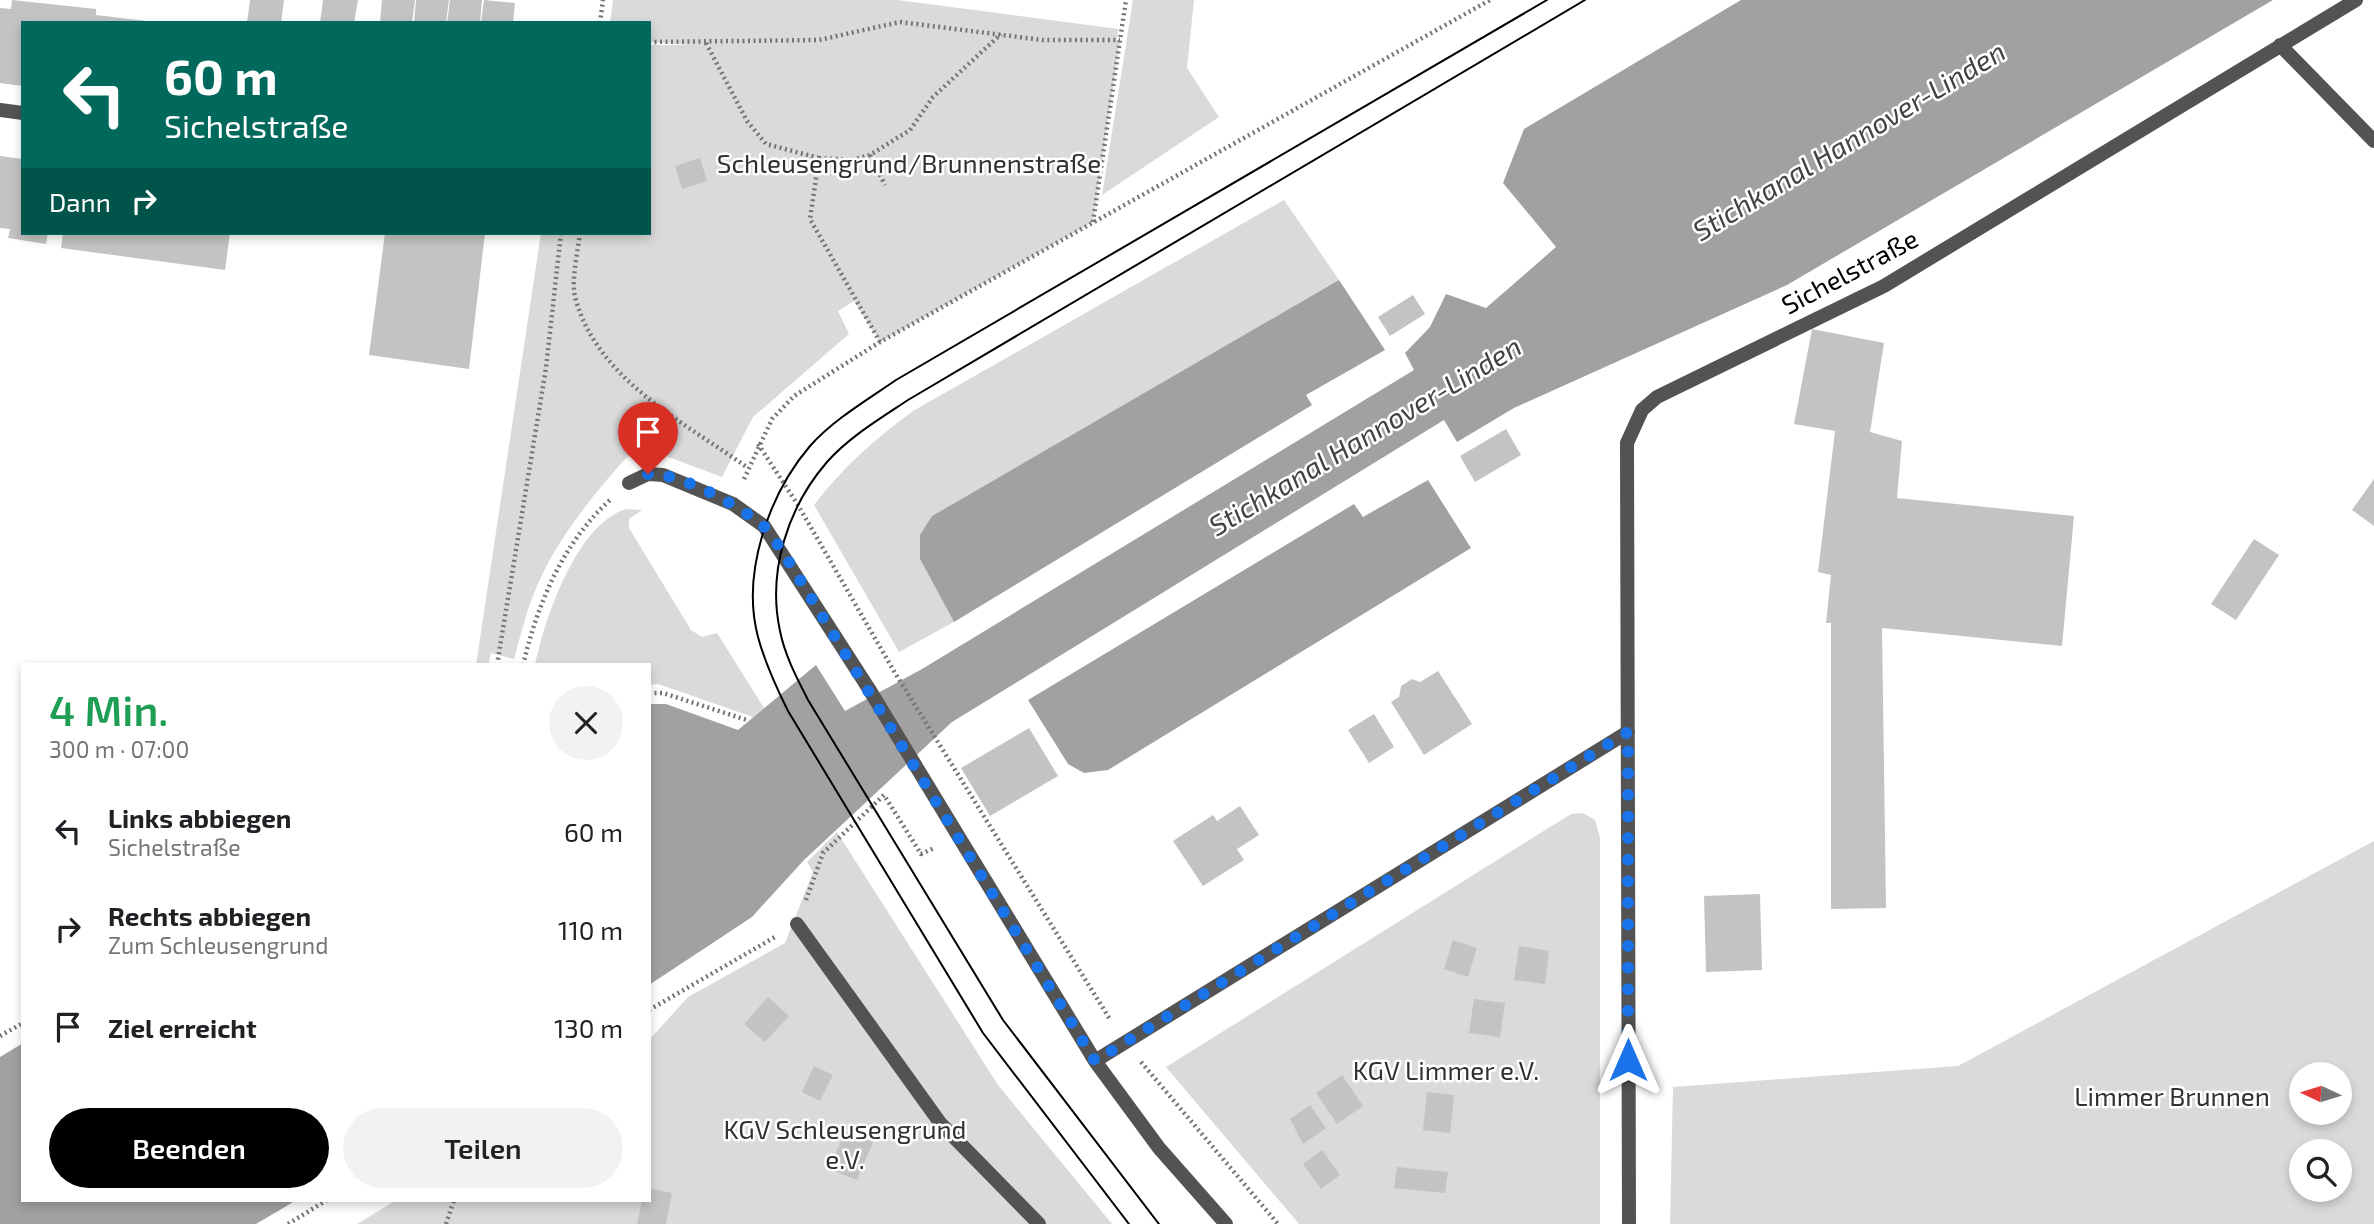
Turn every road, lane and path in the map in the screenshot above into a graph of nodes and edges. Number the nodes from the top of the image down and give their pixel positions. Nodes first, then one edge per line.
1 (603, 0) edge
2 (1126, 0) edge
3 (1490, 0) edge
4 (2356, 0) edge
5 (600, 21) edge
6 (1001, 34) junction
7 (1120, 40) junction
8 (651, 42) edge
9 (706, 43) junction
10 (2280, 45) junction
11 (0, 110) edge
12 (21, 113) edge
13 (2374, 141) edge
14 (870, 155) junction
15 (819, 158) junction
16 (885, 185) dead end
17 (1093, 222) junction
18 (561, 235) edge
19 (580, 235) edge
20 (880, 342) junction
21 (758, 444) junction
22 (748, 468) junction
23 (629, 483) joint
24 (733, 504) junction
25 (497, 663) edge
26 (523, 663) edge
27 (651, 693) edge
28 (747, 720) dead end
29 (1628, 732) junction
30 (912, 840) dead end
31 (797, 925) junction
32 (651, 1009) edge
33 (21, 1024) edge
34 (0, 1037) edge
35 (1124, 1042) junction
36 (1095, 1061) junction
37 (324, 1202) edge
38 (453, 1202) edge
39 (288, 1224) edge
40 (446, 1224) edge
41 (1039, 1224) edge
42 (1226, 1224) edge
43 (1279, 1224) edge
44 (1629, 1224) edge

1 - 5 path
2 - 7 path
3 - 17 path
4 - 10 street, Sichelstraße
6 - 7 path
6 - 9 path
6 - 14 path
7 - 17 path
8 - 9 path
9 - 15 path
10 - 13 street
10 - 29 street, Sichelstraße
11 - 12 street
14 - 15 path
14 - 16 path
15 - 20 path
17 - 20 path
18 - 25 path
19 - 22 path
20 - 21 path
21 - 22 path
21 - 35 path
22 - 24 path
23 - 24 street
23 - 26 path
24 - 36 street
27 - 28 path
29 - 35 street
29 - 44 street, Sichelstraße
30 - 31 path
31 - 32 path
31 - 41 street
33 - 34 path
35 - 36 street
35 - 43 path
36 - 42 street
37 - 39 path
38 - 40 path

